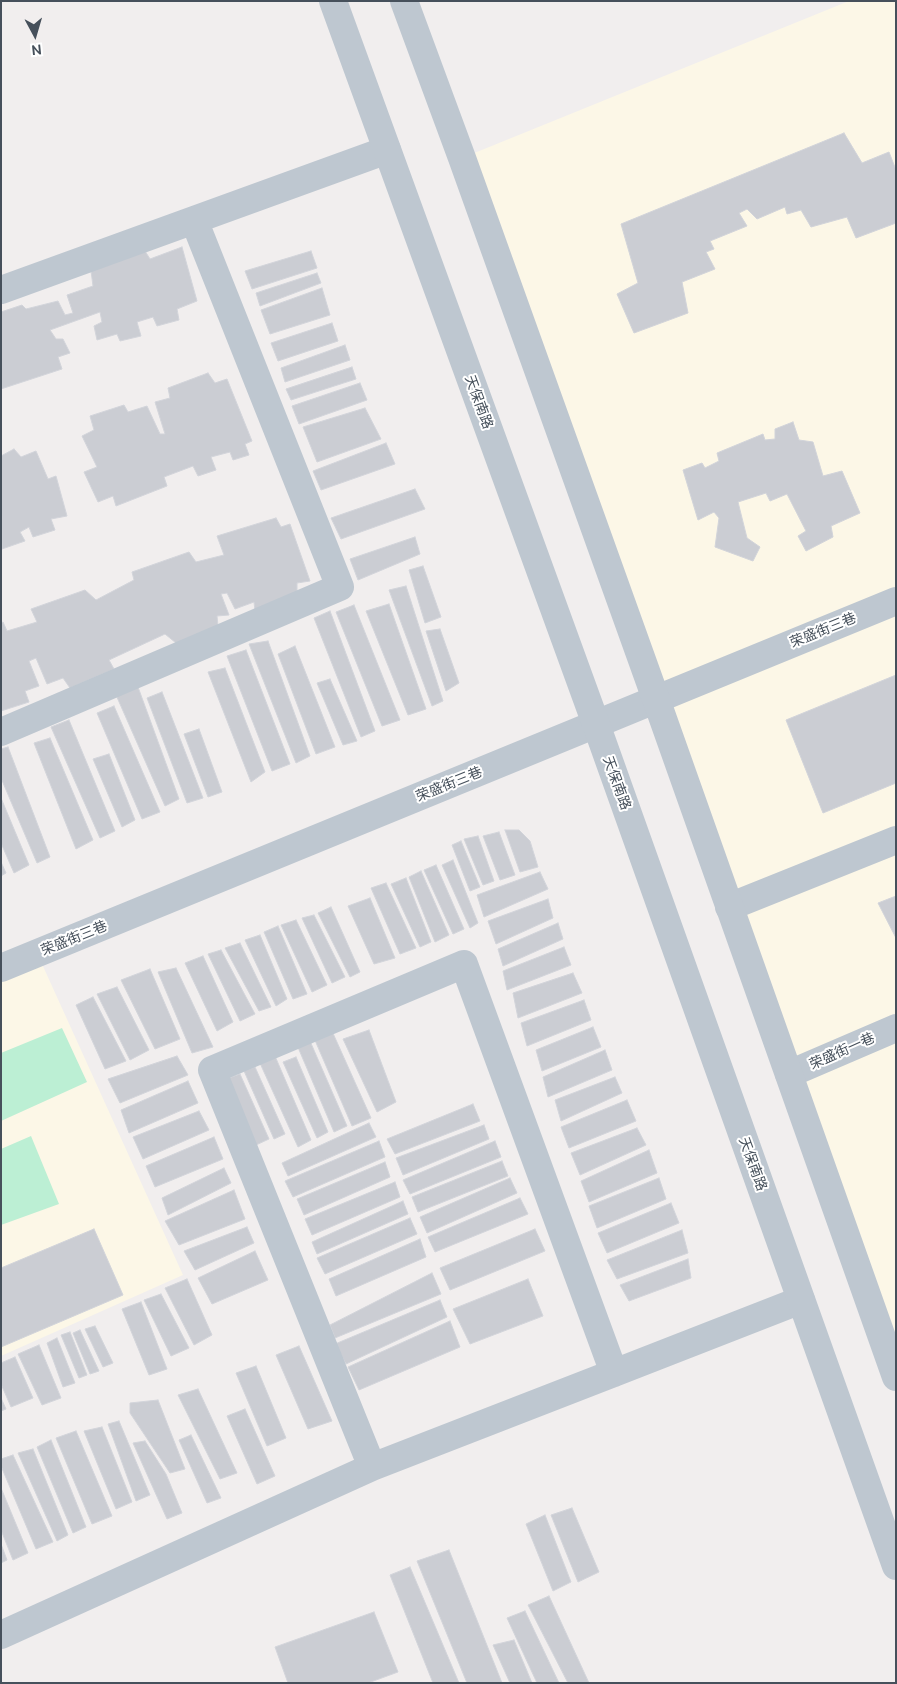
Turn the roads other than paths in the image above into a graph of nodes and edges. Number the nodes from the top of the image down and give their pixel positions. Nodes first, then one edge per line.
1 (333, 1) edge
2 (404, 1) edge
3 (387, 150) junction
4 (194, 220) junction
5 (1, 290) edge
6 (896, 601) edge
7 (656, 699) junction
8 (596, 724) junction
9 (1, 732) edge
10 (896, 840) edge
11 (730, 907) junction
12 (1, 968) edge
13 (896, 1028) edge
14 (789, 1074) junction
15 (801, 1300) junction
16 (614, 1373) junction
17 (896, 1377) edge
18 (372, 1467) junction
19 (896, 1566) edge
20 (1, 1635) edge

1 - 3 street, 天保南路
2 - 7 street
3 - 4 street
3 - 8 street, 天保南路
4 - 5 street
4 - 9 street
6 - 7 street, 荣盛街三巷
7 - 8 street, 荣盛街三巷
7 - 11 street
8 - 12 street, 荣盛街三巷
8 - 15 street, 天保南路
10 - 11 street
11 - 14 street
13 - 14 street, 荣盛街一巷
14 - 17 street
15 - 16 street
15 - 19 street, 天保南路
16 - 18 street
16 - 18 street
18 - 20 street

